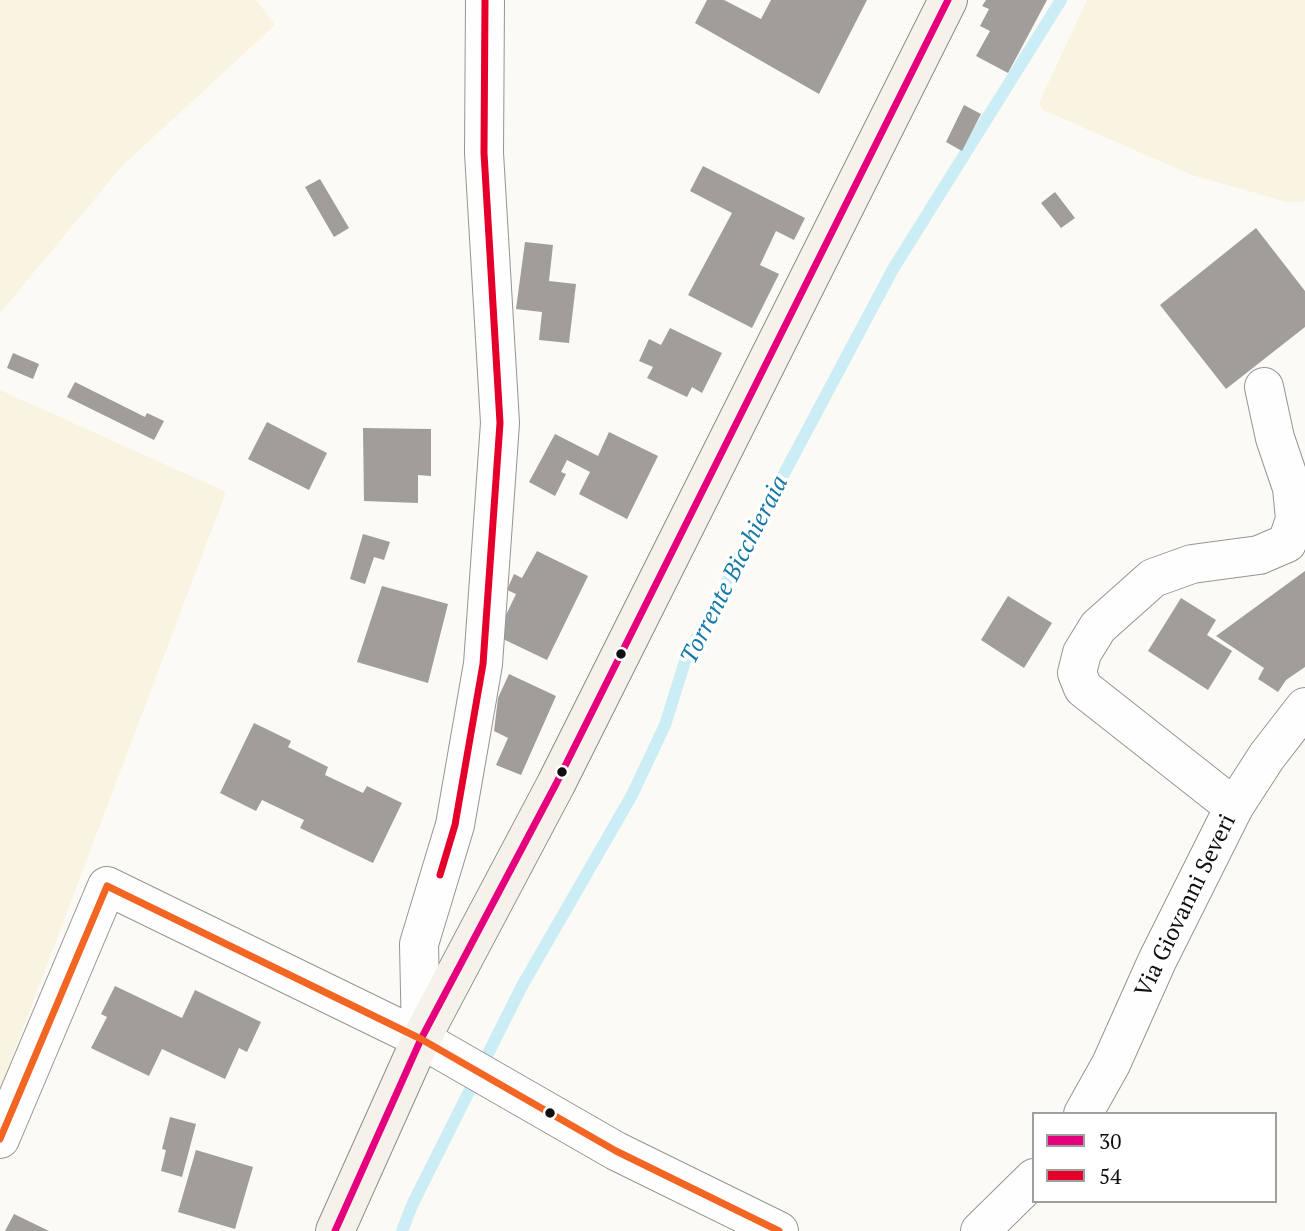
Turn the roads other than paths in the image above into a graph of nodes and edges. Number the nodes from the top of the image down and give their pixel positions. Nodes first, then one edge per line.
1 (485, 0) edge
2 (948, 0) edge
3 (1264, 387) dead end
4 (1305, 707) edge
5 (1234, 807) junction
6 (421, 1039) junction
7 (1084, 1112) edge
8 (0, 1139) edge
9 (1032, 1180) edge
10 (335, 1231) edge
11 (779, 1231) edge
12 (980, 1231) edge

1 - 6 street
2 - 6 main road
3 - 5 street
4 - 5 street, Via Giovanni Severi
5 - 7 street, Via Giovanni Severi
6 - 8 street
6 - 10 main road
6 - 11 street
9 - 12 street

